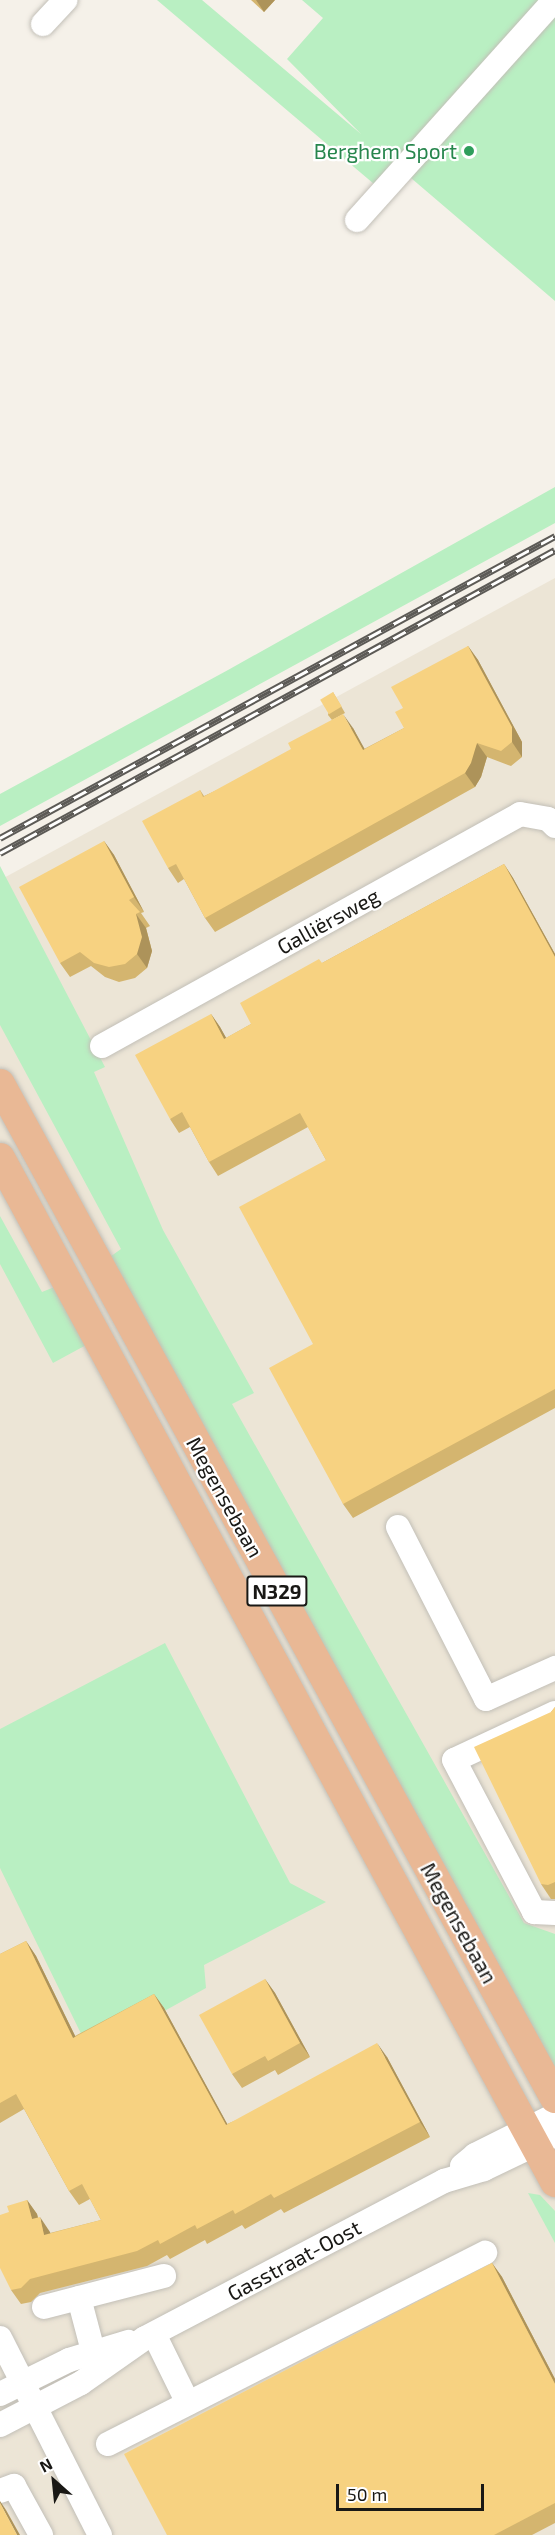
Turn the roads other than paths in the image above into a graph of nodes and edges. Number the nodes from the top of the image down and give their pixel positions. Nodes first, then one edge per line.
1 (65, 0) edge
2 (548, 7) dead end
3 (43, 24) dead end
4 (357, 220) dead end
5 (555, 826) edge
6 (102, 1046) dead end
7 (0, 1084) edge
8 (0, 1158) edge
9 (398, 1527) dead end
10 (555, 1668) edge
11 (555, 1713) edge
12 (555, 1913) edge
13 (555, 2098) edge
14 (555, 2115) edge
15 (538, 2137) edge
16 (555, 2182) edge
17 (485, 2253) dead end
18 (164, 2276) dead end
19 (79, 2298) junction
20 (44, 2307) dead end
21 (149, 2336) junction
22 (0, 2338) edge
23 (95, 2360) junction
24 (23, 2381) junction
25 (0, 2394) edge
26 (188, 2403) junction
27 (35, 2408) junction
28 (0, 2425) edge
29 (108, 2444) dead end
30 (7, 2488) edge
31 (41, 2535) edge
32 (100, 2535) edge

1 - 3 street
2 - 4 street
5 - 6 street, Galliërsweg
7 - 13 main road, Megensebaan / N329
8 - 15 main road, Megensebaan / N329
9 - 10 street
11 - 12 street
14 - 15 street, Gasstraat-Oost
15 - 16 main road, N329
15 - 21 street, Gasstraat-Oost
17 - 26 street
18 - 19 street
19 - 20 street
19 - 23 street
21 - 23 street, Gasstraat-Oost
21 - 26 street
22 - 24 street
23 - 24 street, Gasstraat-Oost
23 - 27 street, Gasstraat-Oost
24 - 25 street, Gasstraat-Oost
24 - 27 street
26 - 29 street
27 - 28 street, Gasstraat-Oost
27 - 32 street
30 - 31 street

